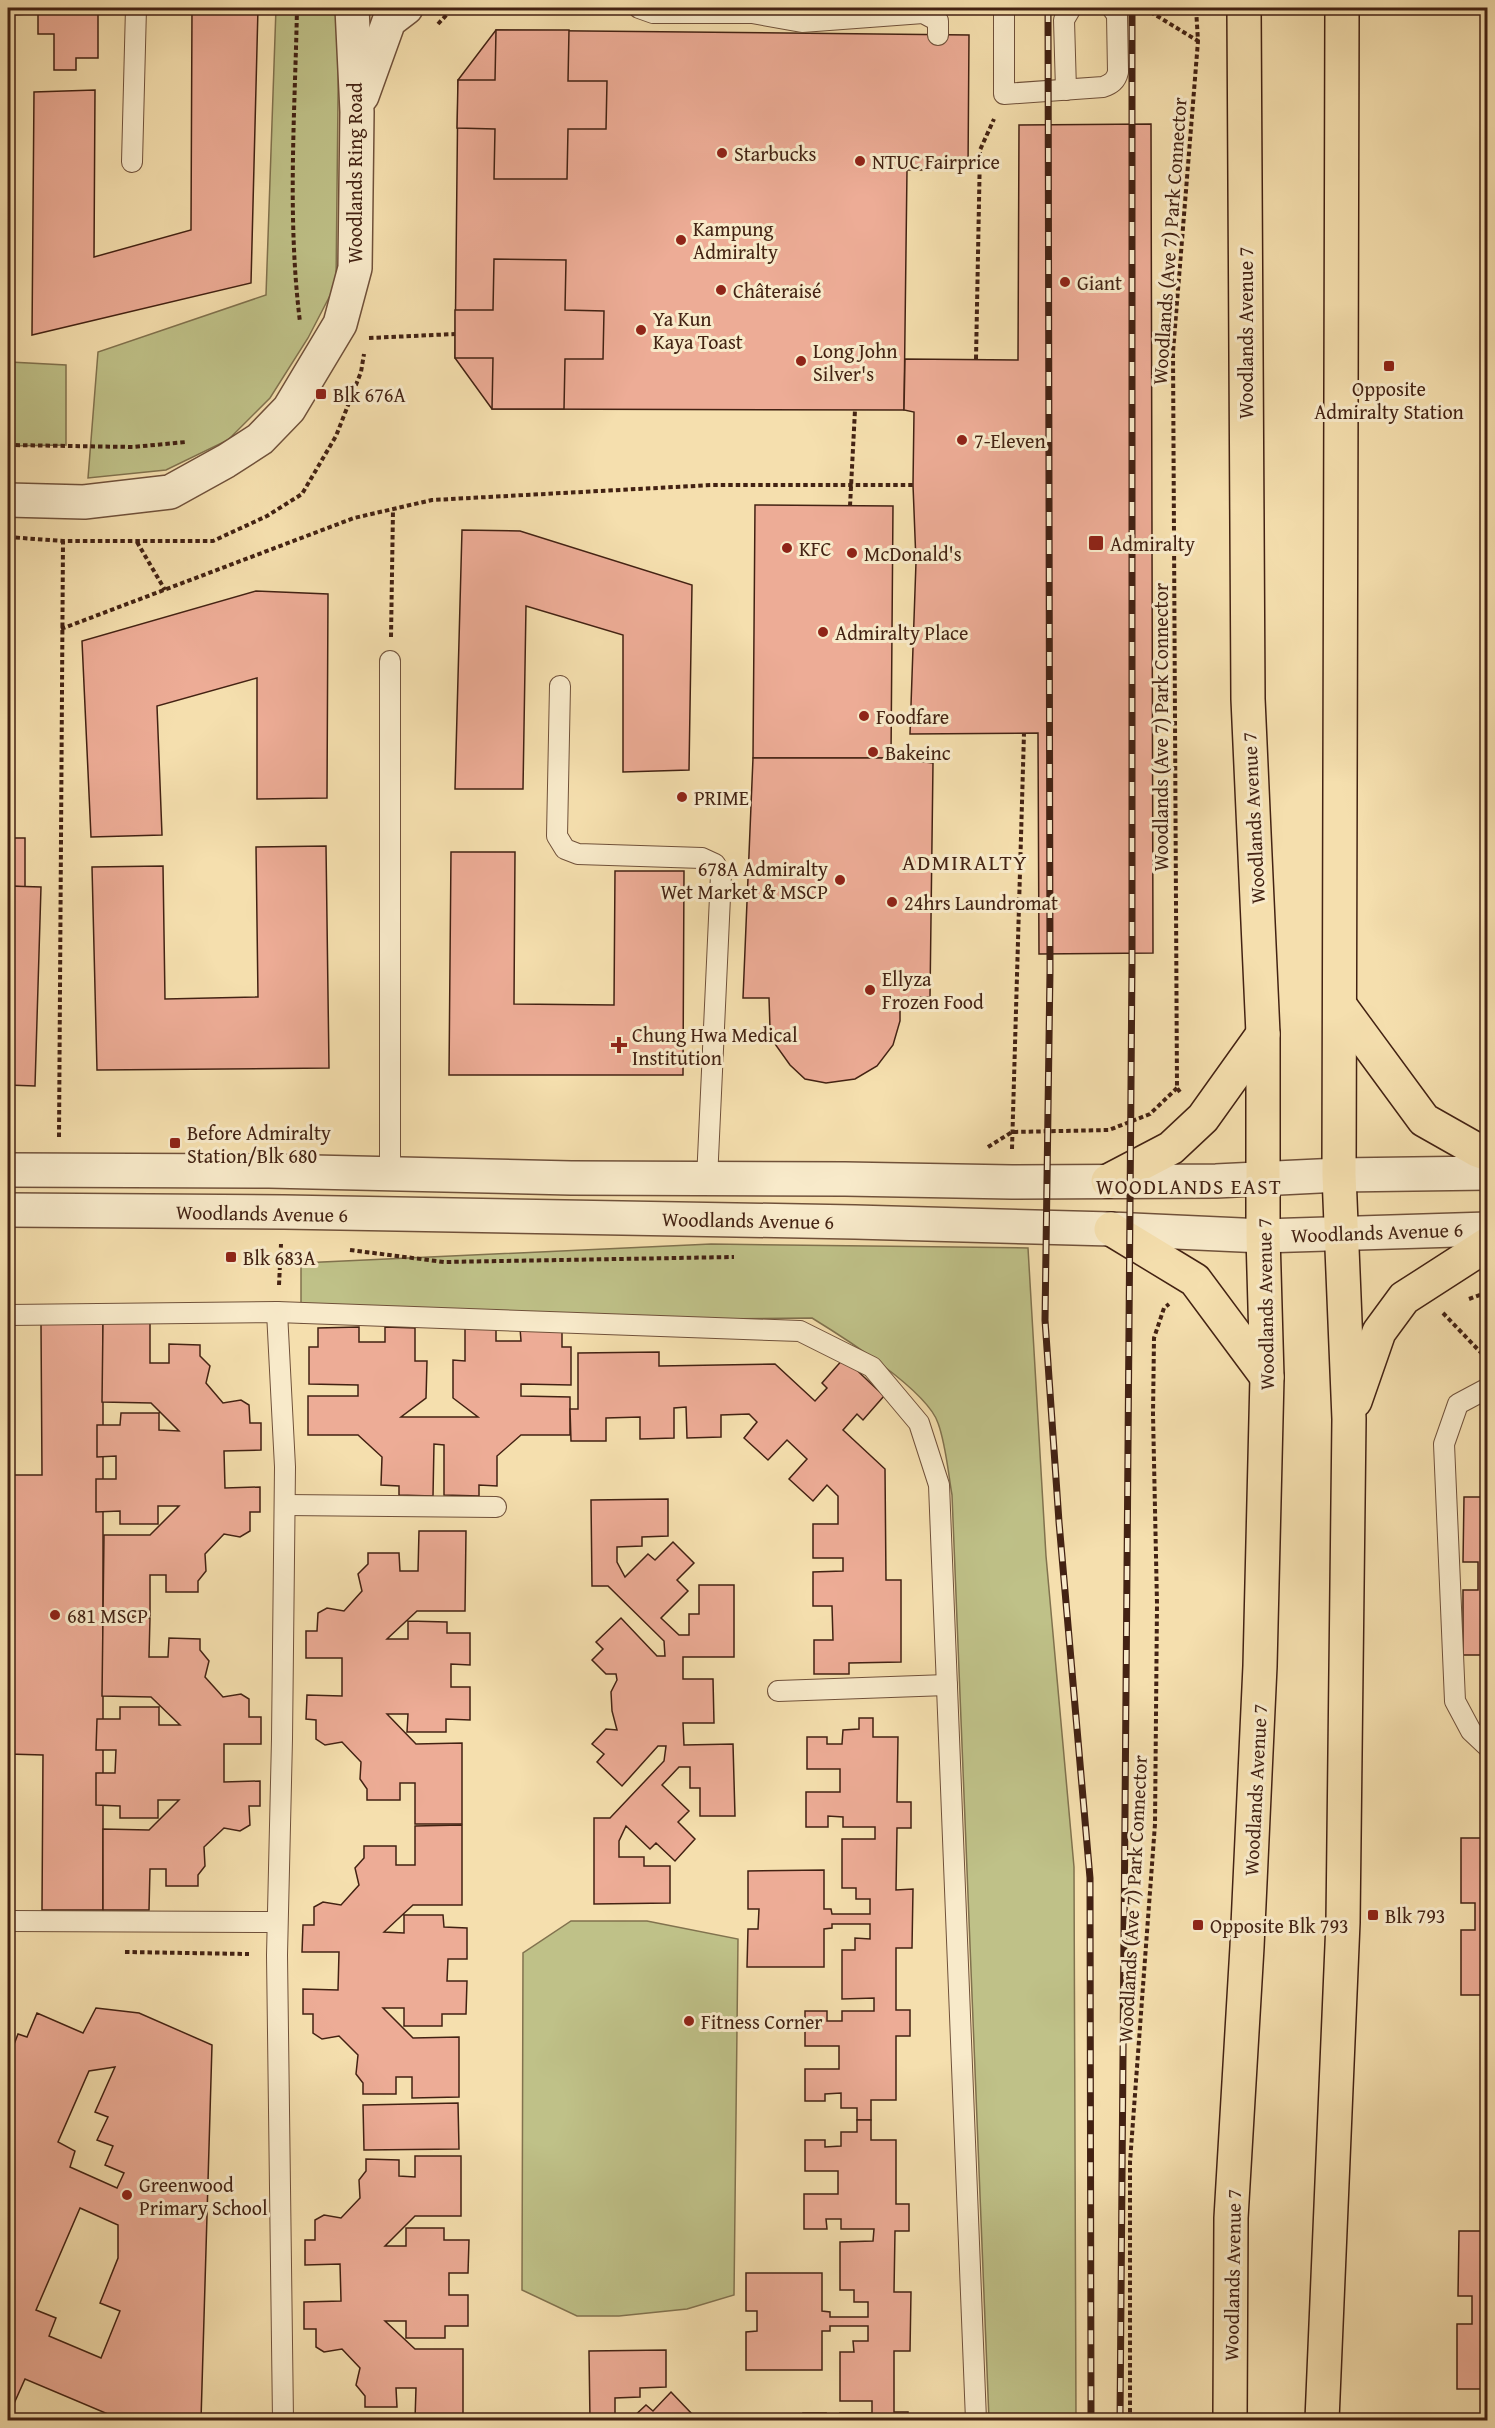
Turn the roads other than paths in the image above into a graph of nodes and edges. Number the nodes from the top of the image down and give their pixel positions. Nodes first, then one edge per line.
1 (136, 8) edge
2 (352, 8) edge
3 (406, 8) edge
4 (639, 8) edge
5 (1004, 8) edge
6 (1071, 8) edge
7 (1112, 8) edge
8 (1342, 8) edge
9 (752, 10) edge
10 (1238, 14) edge
11 (938, 35) dead end
12 (1066, 90) junction
13 (357, 112) junction
14 (132, 162) dead end
15 (8, 500) edge
16 (390, 661) road end
17 (560, 686) dead end
18 (1341, 1007) junction
19 (1263, 1034) junction
20 (1488, 1154) edge
21 (8, 1170) edge
22 (1488, 1173) edge
23 (390, 1174) junction
24 (1339, 1175) junction
25 (1264, 1179) junction
26 (707, 1180) junction
27 (1108, 1181) junction
28 (8, 1210) edge
29 (1111, 1229) junction
30 (1488, 1229) edge
31 (1343, 1234) junction
32 (1263, 1236) junction
33 (1488, 1244) edge
34 (277, 1312) junction
35 (8, 1315) edge
36 (1267, 1377) junction
37 (1488, 1389) edge
38 (1349, 1419) junction
39 (285, 1505) junction
40 (496, 1508) dead end
41 (947, 1685) junction
42 (778, 1691) dead end
43 (1488, 1747) edge
44 (8, 1922) edge
45 (277, 1922) junction
46 (284, 2421) edge
47 (976, 2421) edge
48 (1230, 2421) edge
49 (1322, 2421) edge

1 - 14 lane
2 - 13 street, Woodlands Ring Road
3 - 13 street
4 - 9 lane
5 - 12 lane
6 - 12 lane
7 - 12 lane
8 - 18 main road
9 - 11 lane
10 - 19 main road, Woodlands Avenue 7
13 - 15 street, Woodlands Ring Road
16 - 23 lane
17 - 26 lane
18 - 20 main road
18 - 24 main road
19 - 25 main road, Woodlands Avenue 7
19 - 27 main road
21 - 23 street, Woodlands Avenue 6
22 - 24 street, Woodlands Avenue 6
23 - 26 street, Woodlands Avenue 6
24 - 25 street, Woodlands Avenue 6
24 - 31 main road
25 - 27 street, Woodlands Avenue 6
25 - 32 main road, Woodlands Avenue 7
26 - 27 street, Woodlands Avenue 6
28 - 29 street, Woodlands Avenue 6
29 - 32 street, Woodlands Avenue 6
29 - 36 main road
30 - 31 street, Woodlands Avenue 6
31 - 32 street, Woodlands Avenue 6
31 - 38 main road
32 - 36 main road, Woodlands Avenue 7
33 - 38 main road
34 - 35 lane
34 - 39 lane
34 - 41 lane
36 - 48 main road, Woodlands Avenue 7
37 - 43 lane
38 - 49 main road
39 - 40 lane
39 - 45 lane
41 - 42 lane
41 - 47 lane
44 - 45 lane
45 - 46 lane

